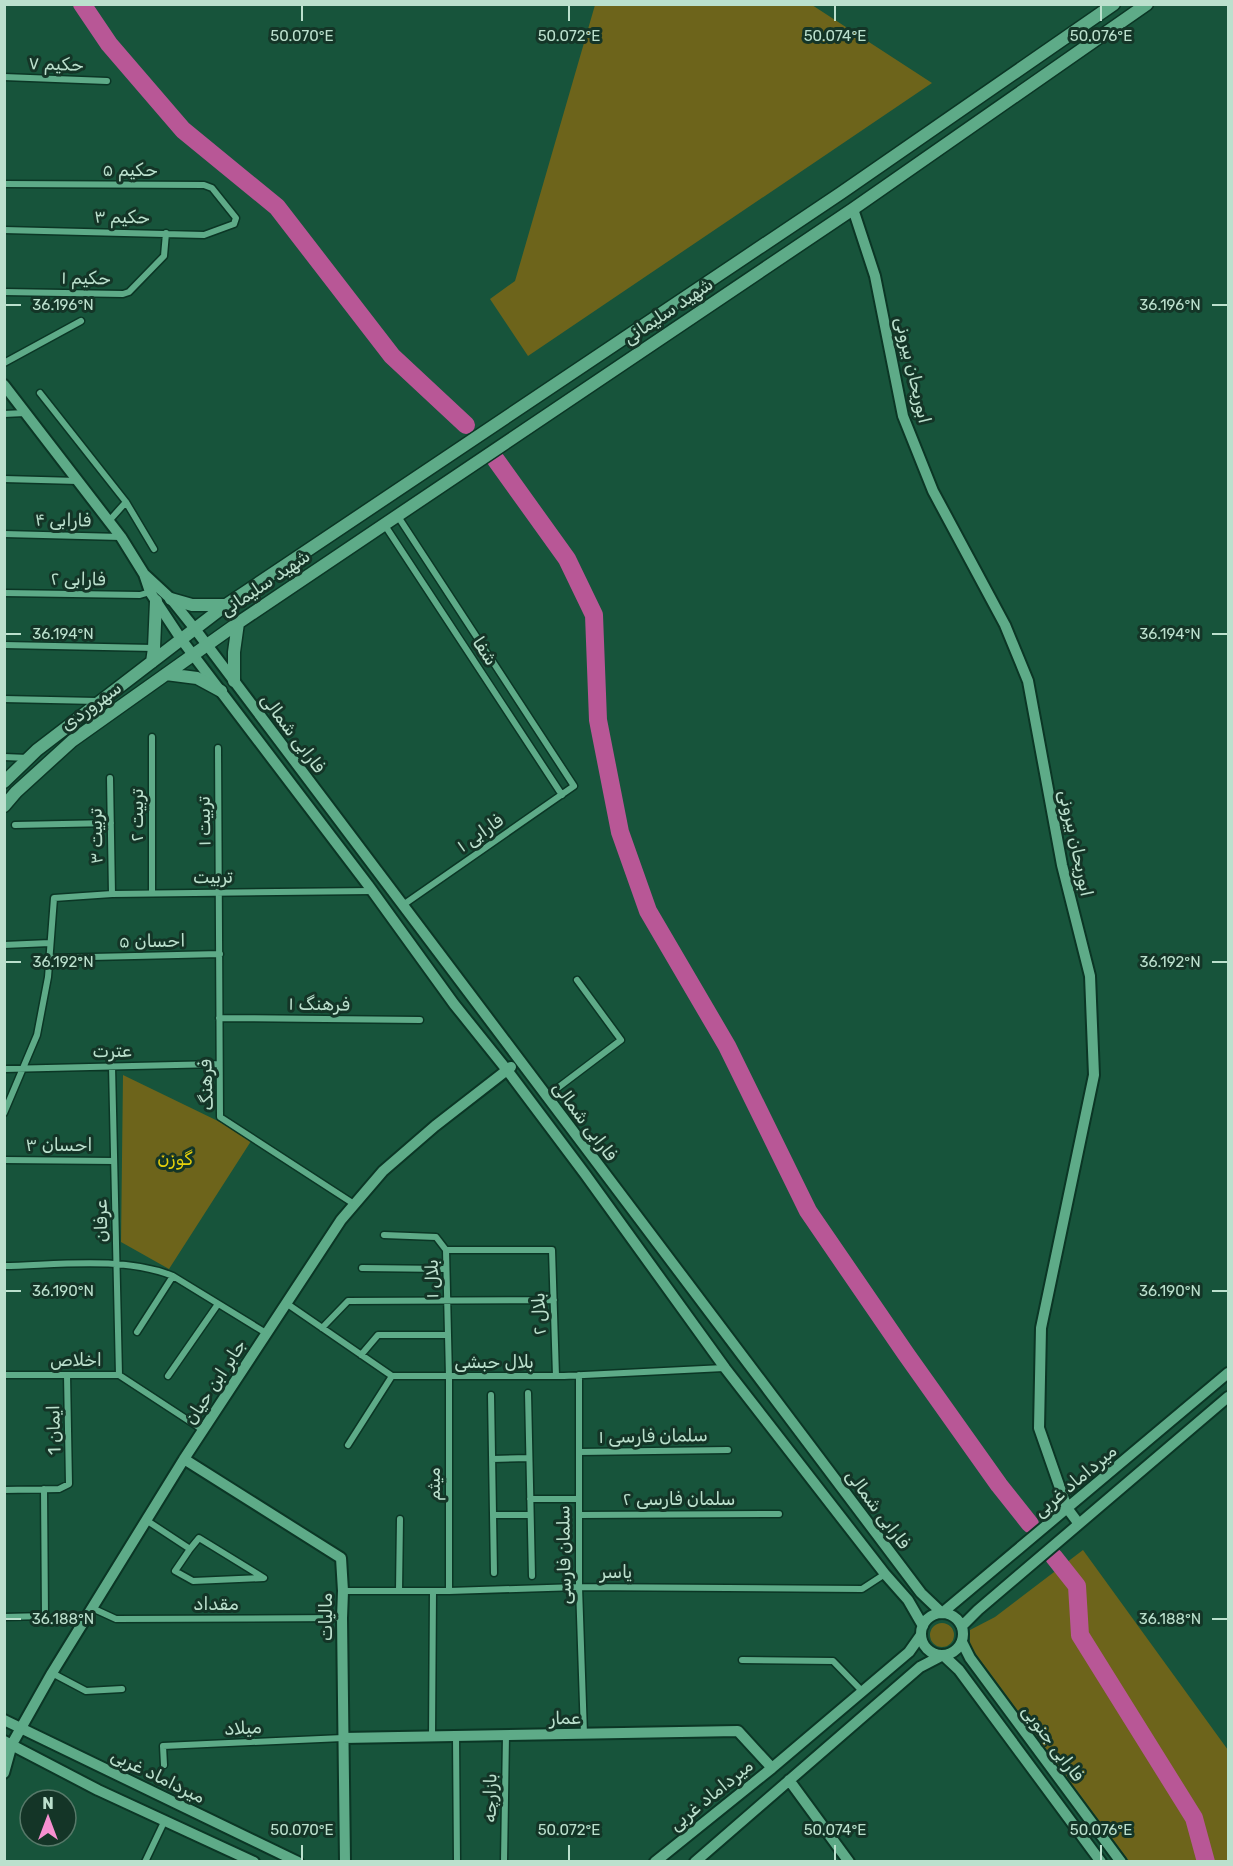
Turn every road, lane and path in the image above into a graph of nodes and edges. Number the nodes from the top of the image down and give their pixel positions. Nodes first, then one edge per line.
1 (1114, 4) edge
2 (1147, 4) edge
3 (4, 77) edge
4 (107, 81) dead end
5 (4, 184) edge
6 (853, 209) junction
7 (236, 222) joint
8 (4, 230) edge
9 (166, 233) junction
10 (4, 292) edge
11 (81, 321) dead end
12 (4, 363) edge
13 (4, 385) edge
14 (40, 393) dead end
15 (26, 413) junction
16 (4, 414) edge
17 (4, 478) edge
18 (78, 482) junction
19 (126, 502) junction
20 (396, 515) junction
21 (108, 520) junction
22 (384, 524) junction
23 (4, 534) edge
24 (409, 534) junction
25 (121, 537) junction
26 (396, 542) junction
27 (154, 549) dead end
28 (144, 574) junction
29 (4, 593) edge
30 (153, 597) junction
31 (171, 599) junction
32 (226, 605) junction
33 (463, 616) junction
34 (238, 623) junction
35 (450, 625) junction
36 (195, 629) junction
37 (181, 639) junction
38 (4, 645) edge
39 (207, 645) junction
40 (154, 648) junction
41 (193, 655) junction
42 (152, 662) junction
43 (166, 674) junction
44 (234, 681) junction
45 (242, 692) junction
46 (225, 695) junction
47 (4, 699) edge
48 (102, 701) junction
49 (152, 737) dead end
50 (218, 748) dead end
51 (4, 757) edge
52 (28, 758) junction
53 (110, 778) dead end
54 (4, 782) edge
55 (574, 786) joint
56 (561, 795) junction
57 (4, 806) edge
58 (111, 823) junction
59 (15, 825) dead end
60 (372, 891) junction
61 (220, 892) junction
62 (152, 893) junction
63 (112, 894) junction
64 (403, 905) junction
65 (50, 943) junction
66 (4, 945) edge
67 (220, 954) junction
68 (49, 958) junction
69 (577, 980) dead end
70 (219, 1018) junction
71 (420, 1020) dead end
72 (519, 1060) junction
73 (219, 1064) junction
74 (112, 1066) junction
75 (4, 1069) edge
76 (23, 1069) junction
77 (507, 1070) junction
78 (546, 1096) junction
79 (4, 1113) edge
80 (4, 1160) edge
81 (114, 1161) junction
82 (354, 1204) junction
83 (384, 1235) dead end
84 (446, 1250) junction
85 (552, 1250) joint
86 (117, 1264) junction
87 (4, 1266) edge
88 (362, 1268) dead end
89 (446, 1269) junction
90 (173, 1276) junction
91 (554, 1300) junction
92 (447, 1302) junction
93 (286, 1303) junction
94 (219, 1304) junction
95 (322, 1328) junction
96 (137, 1332) dead end
97 (266, 1333) junction
98 (448, 1335) junction
99 (361, 1355) junction
100 (725, 1368) junction
101 (1228, 1373) edge
102 (4, 1375) edge
103 (67, 1375) junction
104 (119, 1375) junction
105 (579, 1375) junction
106 (168, 1376) dead end
107 (392, 1376) junction
108 (556, 1376) junction
109 (449, 1377) junction
110 (528, 1393) dead end
111 (491, 1395) dead end
112 (1228, 1397) edge
113 (203, 1430) junction
114 (348, 1445) dead end
115 (729, 1450) dead end
116 (579, 1452) junction
117 (529, 1458) junction
118 (184, 1459) junction
119 (492, 1459) junction
120 (44, 1489) junction
121 (4, 1490) edge
122 (531, 1499) junction
123 (579, 1499) junction
124 (1067, 1508) junction
125 (779, 1514) dead end
126 (494, 1515) junction
127 (531, 1515) junction
128 (579, 1515) junction
129 (400, 1519) dead end
130 (146, 1520) junction
131 (1079, 1524) junction
132 (190, 1549) junction
133 (494, 1573) dead end
134 (885, 1574) junction
135 (532, 1576) dead end
136 (579, 1587) junction
137 (343, 1591) junction
138 (399, 1591) junction
139 (433, 1591) junction
140 (449, 1591) junction
141 (92, 1608) junction
142 (942, 1613) junction
143 (4, 1617) edge
144 (342, 1618) junction
145 (962, 1626) junction
146 (922, 1631) junction
147 (962, 1642) junction
148 (943, 1656) junction
149 (742, 1660) dead end
150 (51, 1673) junction
151 (122, 1689) dead end
152 (862, 1691) junction
153 (4, 1720) edge
154 (21, 1728) junction
155 (584, 1734) junction
156 (506, 1735) junction
157 (432, 1737) junction
158 (456, 1737) junction
159 (343, 1738) junction
160 (8, 1742) edge
161 (164, 1765) dead end
162 (772, 1768) junction
163 (4, 1773) edge
164 (789, 1780) junction
165 (165, 1820) junction
166 (145, 1862) edge
167 (254, 1862) edge
168 (298, 1862) edge
169 (345, 1862) edge
170 (457, 1862) edge
171 (504, 1862) edge
172 (655, 1862) edge
173 (695, 1862) edge
174 (849, 1862) edge
175 (1101, 1862) edge
176 (1121, 1862) edge

1 - 32 main road, شهید سلیمانی
2 - 6 main road, شهید سلیمانی
3 - 4 street, حکیم ۷
5 - 7 street, حکیم ۵
6 - 20 main road, شهید سلیمانی
6 - 124 street, ابوریحان بیرونی
7 - 9 street, حکیم ۳
8 - 9 street, حکیم ۳
9 - 10 street, حکیم ۱
11 - 12 street
13 - 15 street
14 - 19 street
15 - 16 street
15 - 18 street
17 - 18 street
18 - 21 street
19 - 21 street
19 - 27 street
20 - 22 main road, شهید سلیمانی
20 - 24 street, شفا
21 - 25 street
22 - 26 street, شفا
22 - 34 main road, شهید سلیمانی
23 - 25 street, فارابی ۴
24 - 26 street
24 - 33 street, شفا
25 - 28 street
26 - 35 street, شفا
28 - 30 street
28 - 31 street
29 - 30 street, فارابی ۲
30 - 37 street
30 - 40 main road
31 - 32 main road
31 - 36 street
32 - 36 main road, شهید سلیمانی
33 - 35 street
33 - 55 street, شفا
34 - 39 main road, شهید سلیمانی
34 - 44 main road
35 - 56 street, شفا
36 - 37 main road, شهید سلیمانی
36 - 39 street, فارابی شمالی
37 - 41 street, فارابی شمالی
37 - 42 main road, سهروردی
38 - 40 street
39 - 41 main road, سهروردی
39 - 44 street, فارابی شمالی
40 - 42 main road
41 - 43 main road, سهروردی
41 - 46 street, فارابی شمالی
42 - 48 main road, سهروردی
43 - 46 main road
43 - 57 main road, سهروردی
44 - 45 street, فارابی شمالی
45 - 46 street
45 - 64 street, فارابی شمالی
46 - 60 street, فارابی شمالی
47 - 48 street
48 - 52 main road, سهروردی
49 - 62 street, تربیت ۲
50 - 61 street, تربیت ۱
51 - 52 street
52 - 54 main road, سهروردی
53 - 58 street, تربیت ۳
55 - 56 street, فارابی ۱
56 - 64 street, فارابی ۱
58 - 59 street
58 - 63 street, تربیت ۳
60 - 61 street, تربیت
60 - 77 street, فارابی شمالی
61 - 62 street, تربیت
61 - 67 street, فرهنگ
62 - 63 street, تربیت
63 - 65 street, تربیت
64 - 72 street, فارابی شمالی
65 - 66 street
65 - 68 street
67 - 68 street, احسان ۵
67 - 70 street, فرهنگ
68 - 76 street
69 - 78 street
70 - 71 street, فرهنگ ۱
70 - 73 street, فرهنگ
72 - 77 street, جابر ابن حیان
72 - 78 street, فارابی شمالی
73 - 74 street, عترت
73 - 82 street, فرهنگ
74 - 76 street, عترت
74 - 81 street, عرفان
75 - 76 street, عترت
76 - 79 street
77 - 82 street, جابر ابن حیان
77 - 100 street, فارابی شمالی
78 - 142 street, فارابی شمالی
80 - 81 street, احسان ۳
81 - 86 street, عرفان
82 - 93 street, جابر ابن حیان
83 - 84 street
84 - 85 street, بلال ۱
84 - 89 street, بلال ۱
85 - 91 street, بلال ۲
86 - 87 street
86 - 90 street
86 - 104 street, عرفان
88 - 89 street
89 - 92 street, بلال ۱
90 - 94 street
90 - 96 street
91 - 92 street
91 - 108 street, بلال ۲
92 - 95 street
92 - 98 street, بلال ۱
93 - 95 street
93 - 97 street, جابر ابن حیان
94 - 97 street
94 - 106 street
95 - 99 street
97 - 113 street, جابر ابن حیان
98 - 99 street
98 - 109 street, بلال ۱
99 - 107 street
100 - 105 street, بلال حبشی
100 - 134 street, فارابی شمالی
101 - 124 street, میرداماد غربی
102 - 103 street, اخلاص
103 - 104 street, اخلاص
103 - 120 street, ایمان 1
104 - 113 street, اخلاص
105 - 108 street, بلال حبشی
105 - 116 street, سلمان فارسی
107 - 109 street, بلال حبشی
107 - 114 street
108 - 109 street, بلال حبشی
109 - 140 street, میثم
110 - 117 street
111 - 119 street
112 - 131 street, میرداماد غربی
113 - 118 street, جابر ابن حیان
115 - 116 street, سلمان فارسی ۱
116 - 123 street, سلمان فارسی
117 - 119 street
117 - 122 street
118 - 130 street, جابر ابن حیان
118 - 137 street, مالیات
119 - 126 street
120 - 121 street
120 - 143 street
122 - 123 street
122 - 127 street
123 - 128 street, سلمان فارسی
124 - 131 street, ابوریحان بیرونی
124 - 142 street, میرداماد غربی
125 - 128 street, سلمان فارسی ۲
126 - 127 street
126 - 133 street
127 - 135 street
128 - 136 street, سلمان فارسی
129 - 138 street
130 - 132 street
130 - 141 street, جابر ابن حیان
131 - 145 street, میرداماد غربی
132 - 132 street
134 - 136 street, یاسر
134 - 146 street, فارابی شمالی
136 - 140 street, یاسر
136 - 155 street, سلمان فارسی
137 - 138 street, یاسر
137 - 144 street, مالیات
138 - 139 street, یاسر
139 - 140 street, یاسر
139 - 157 street
141 - 144 street, مقداد
141 - 150 street, جابر ابن حیان
142 - 145 street
142 - 146 street
144 - 159 street, مالیات
145 - 147 street
146 - 148 street
146 - 152 street, میرداماد غربی
147 - 148 street
147 - 176 street, فارابی جنوبی
148 - 164 street
148 - 175 street, فارابی جنوبی
149 - 152 street
150 - 151 street
150 - 154 street, جابر ابن حیان
152 - 162 street, میرداماد غربی
153 - 154 street, میرداماد غربی
154 - 160 street, جابر ابن حیان
154 - 168 street, میرداماد غربی
155 - 156 street, عمار
155 - 162 street, عمار
156 - 158 street, عمار
156 - 171 street, بازارچه
157 - 158 street, عمار
157 - 159 street, عمار
158 - 170 street
159 - 161 street, میلاد
159 - 169 street, مالیات
160 - 163 street, جابر ابن حیان
160 - 165 street, میرداماد غربی
162 - 172 street, میرداماد غربی
164 - 173 street
164 - 174 street
165 - 166 street
165 - 167 street, میرداماد غربی

